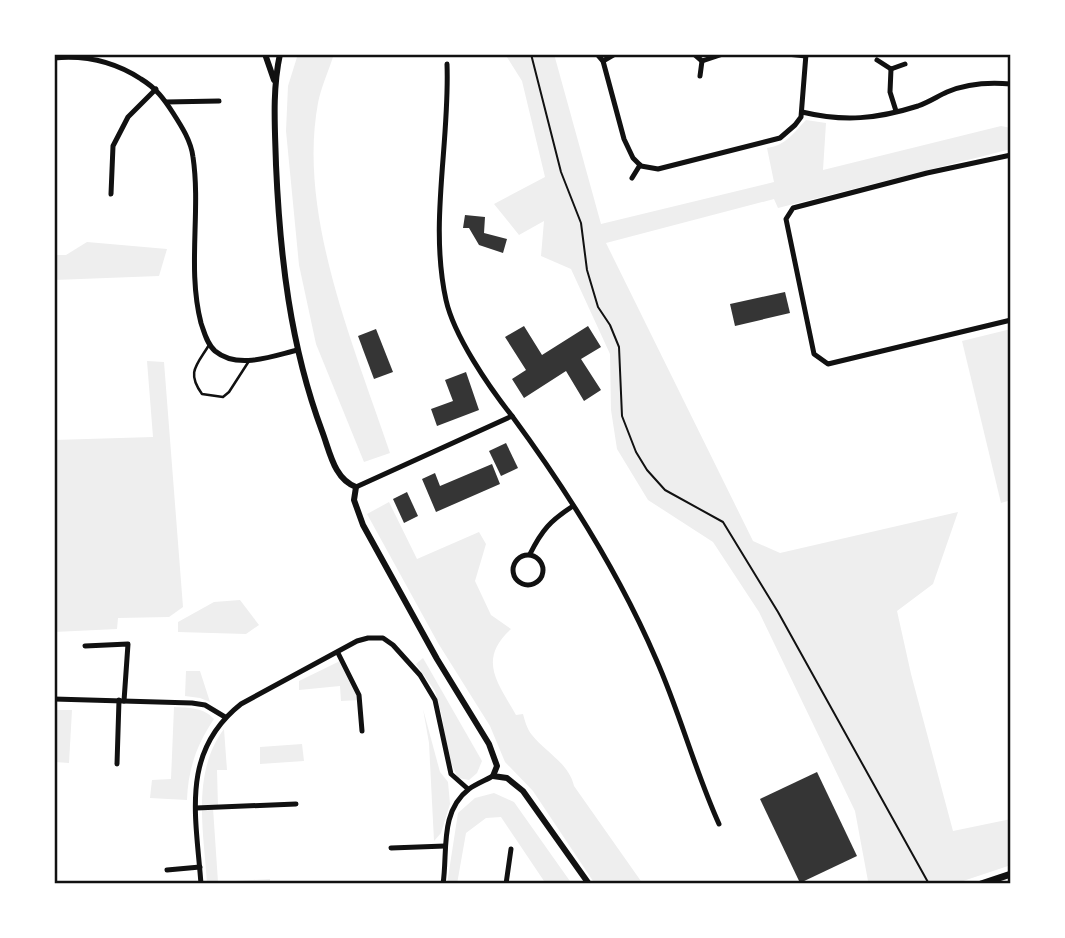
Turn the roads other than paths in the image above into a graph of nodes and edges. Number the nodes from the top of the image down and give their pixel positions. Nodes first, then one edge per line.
1 (265, 54) edge
2 (280, 54) edge
3 (597, 54) edge
4 (615, 54) edge
5 (694, 54) edge
6 (723, 54) edge
7 (787, 54) edge
8 (806, 55) edge
9 (54, 58) edge
10 (603, 61) junction
11 (702, 61) junction
12 (877, 61) dead end
13 (447, 64) dead end
14 (905, 64) dead end
15 (891, 69) junction
16 (700, 76) dead end
17 (274, 81) junction
18 (1011, 84) edge
19 (156, 89) junction
20 (219, 101) dead end
21 (166, 102) junction
22 (896, 111) junction
23 (802, 112) junction
24 (1011, 155) edge
25 (640, 165) junction
26 (632, 178) dead end
27 (111, 194) dead end
28 (1011, 320) edge
29 (210, 345) junction
30 (298, 350) junction
31 (249, 361) junction
32 (512, 416) junction
33 (356, 487) junction
34 (573, 506) junction
35 (530, 554) junction
36 (85, 646) dead end
37 (338, 653) junction
38 (54, 699) edge
39 (122, 700) junction
40 (225, 717) junction
41 (362, 731) dead end
42 (117, 764) dead end
43 (494, 776) junction
44 (468, 789) junction
45 (296, 804) dead end
46 (196, 808) junction
47 (719, 824) dead end
48 (445, 846) junction
49 (391, 848) dead end
50 (511, 849) dead end
51 (200, 867) junction
52 (167, 870) dead end
53 (1011, 874) edge
54 (201, 884) edge
55 (443, 884) edge
56 (506, 884) edge
57 (589, 884) edge
58 (981, 884) edge

1 - 17 street
2 - 17 street
3 - 10 street
4 - 10 street
5 - 11 street
6 - 11 street
7 - 8 street
8 - 23 street
9 - 19 street
10 - 25 street
11 - 16 street
12 - 15 street
13 - 32 street
14 - 15 street
15 - 22 street
17 - 30 street
18 - 22 street
19 - 21 street
19 - 27 street
20 - 21 street
21 - 29 street
22 - 23 street
23 - 25 street
24 - 28 street
25 - 26 street
29 - 31 street
29 - 31 lane
30 - 31 street
30 - 33 street
32 - 33 street
32 - 34 street
33 - 43 street
34 - 35 street
34 - 47 street
35 - 35 street
36 - 39 street
37 - 40 street
37 - 41 street
37 - 44 street
38 - 39 street
39 - 40 street
39 - 42 street
40 - 46 street
43 - 44 street
43 - 57 street
44 - 48 street
45 - 46 street
46 - 51 street
48 - 49 street
48 - 55 street
50 - 56 street
51 - 52 street
51 - 54 street
53 - 58 main road

